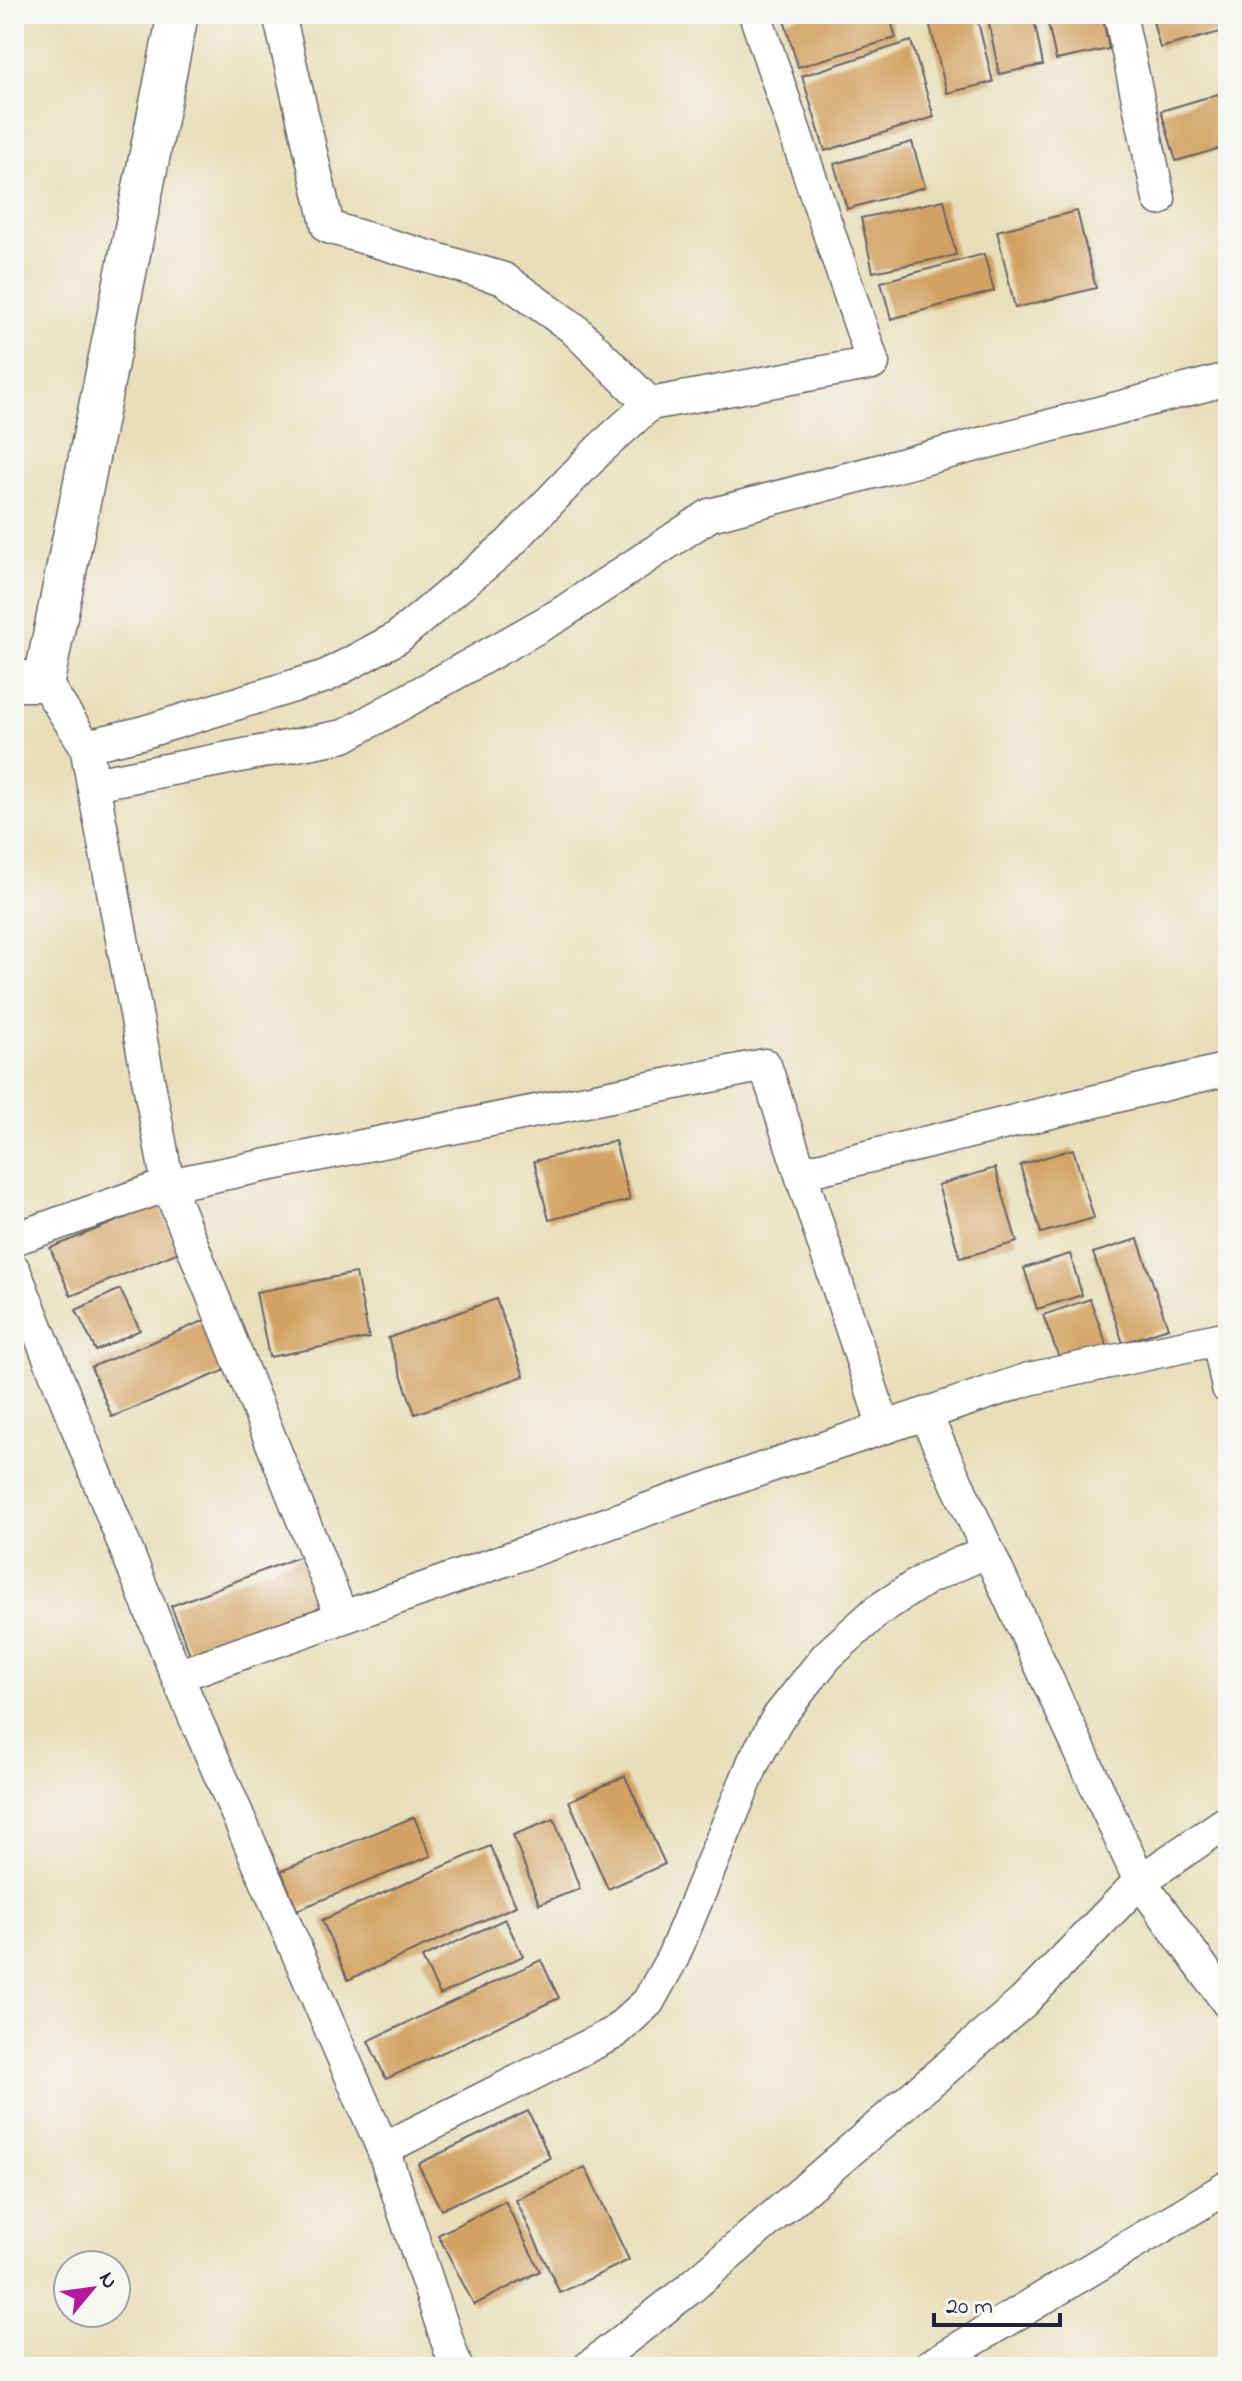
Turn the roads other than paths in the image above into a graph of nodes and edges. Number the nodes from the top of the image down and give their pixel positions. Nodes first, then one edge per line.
1 (178, 14) edge
2 (279, 14) edge
3 (755, 14) edge
4 (1120, 14) edge
5 (1159, 199) dead end
6 (1228, 379) edge
7 (650, 404) junction
8 (29, 681) edge
9 (86, 746) junction
10 (93, 784) junction
11 (1228, 1069) edge
12 (801, 1173) junction
13 (168, 1185) junction
14 (14, 1239) edge
15 (14, 1270) edge
16 (1223, 1338) edge
17 (1228, 1388) edge
18 (925, 1414) junction
19 (884, 1427) junction
20 (988, 1551) junction
21 (342, 1617) junction
22 (177, 1676) junction
23 (1228, 1821) edge
24 (1140, 1881) junction
25 (1228, 2003) edge
26 (383, 2149) junction
27 (1228, 2187) edge
28 (456, 2367) edge
29 (589, 2367) edge
30 (928, 2367) edge

1 - 8 street
2 - 7 street
3 - 7 street
4 - 5 street
6 - 10 street
7 - 9 street
8 - 9 street
9 - 10 street
10 - 13 street
11 - 12 street
12 - 13 street
12 - 19 street
13 - 14 street
13 - 21 street
15 - 22 street
16 - 17 street
16 - 18 street
18 - 19 street
18 - 20 street
19 - 21 street
20 - 24 street
20 - 26 street
21 - 22 street
22 - 26 street
23 - 24 street
24 - 25 street
24 - 29 street
26 - 28 street
27 - 30 street

